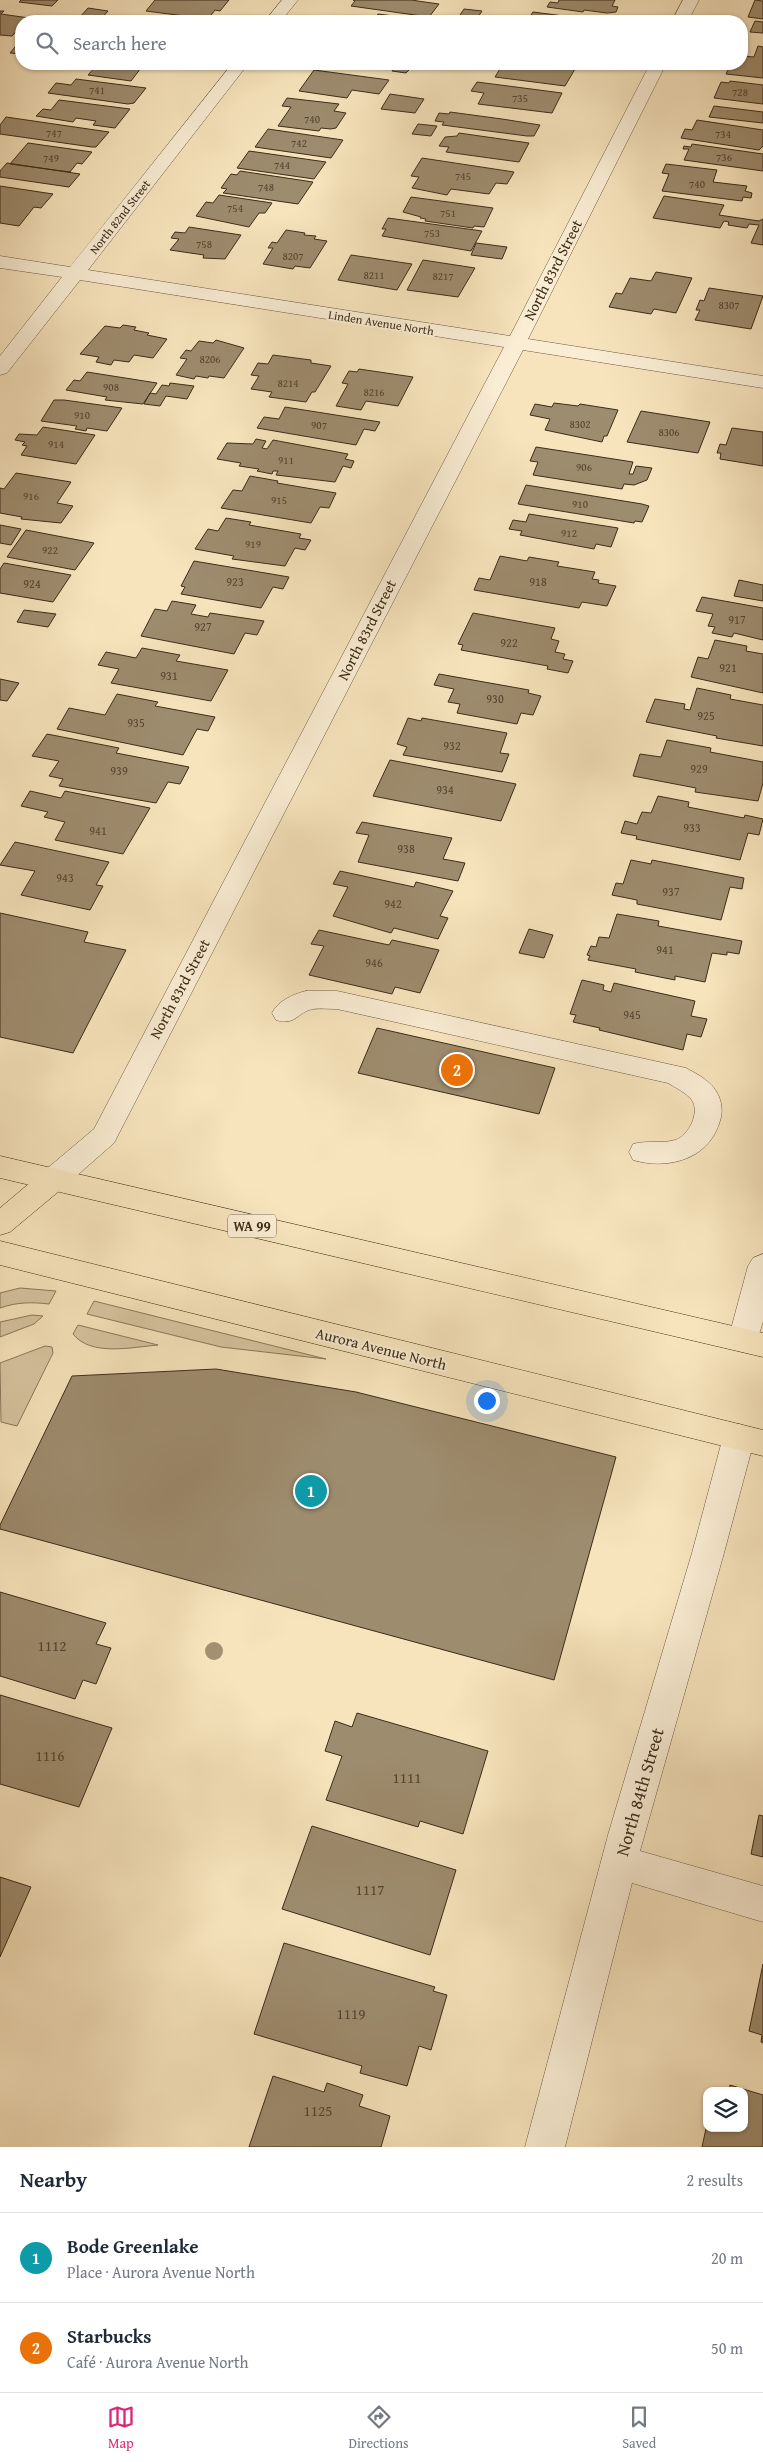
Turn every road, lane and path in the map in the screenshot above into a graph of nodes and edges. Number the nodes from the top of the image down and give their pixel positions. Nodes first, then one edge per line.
1 (290, 0) edge
2 (691, 0) edge
3 (278, 15) edge
4 (683, 15) edge
5 (235, 70) edge
6 (655, 70) edge
7 (0, 262) edge
8 (76, 274) junction
9 (516, 344) junction
10 (0, 369) edge
11 (763, 382) edge
12 (285, 1013) dead end
13 (643, 1152) dead end
14 (0, 1166) edge
15 (54, 1179) junction
16 (0, 1224) edge
17 (0, 1253) edge
18 (762, 1270) edge
19 (753, 1343) edge
20 (751, 1440) edge
21 (620, 1862) junction
22 (763, 1904) edge
23 (546, 2147) edge

1 - 3 street
2 - 4 street
5 - 8 street, North 82nd Street
6 - 9 street, North 83rd Street
7 - 8 street, Linden Avenue North
8 - 9 street, Linden Avenue North
8 - 10 street, North 82nd Street
9 - 11 street, Linden Avenue North
9 - 15 street, North 83rd Street
12 - 13 street
14 - 15 main road, WA 99
15 - 16 main road
15 - 19 main road, WA 99
17 - 20 main road, Aurora Avenue North
18 - 19 street
20 - 21 street, North 84th Street
21 - 22 street
21 - 23 street, North 84th Street

